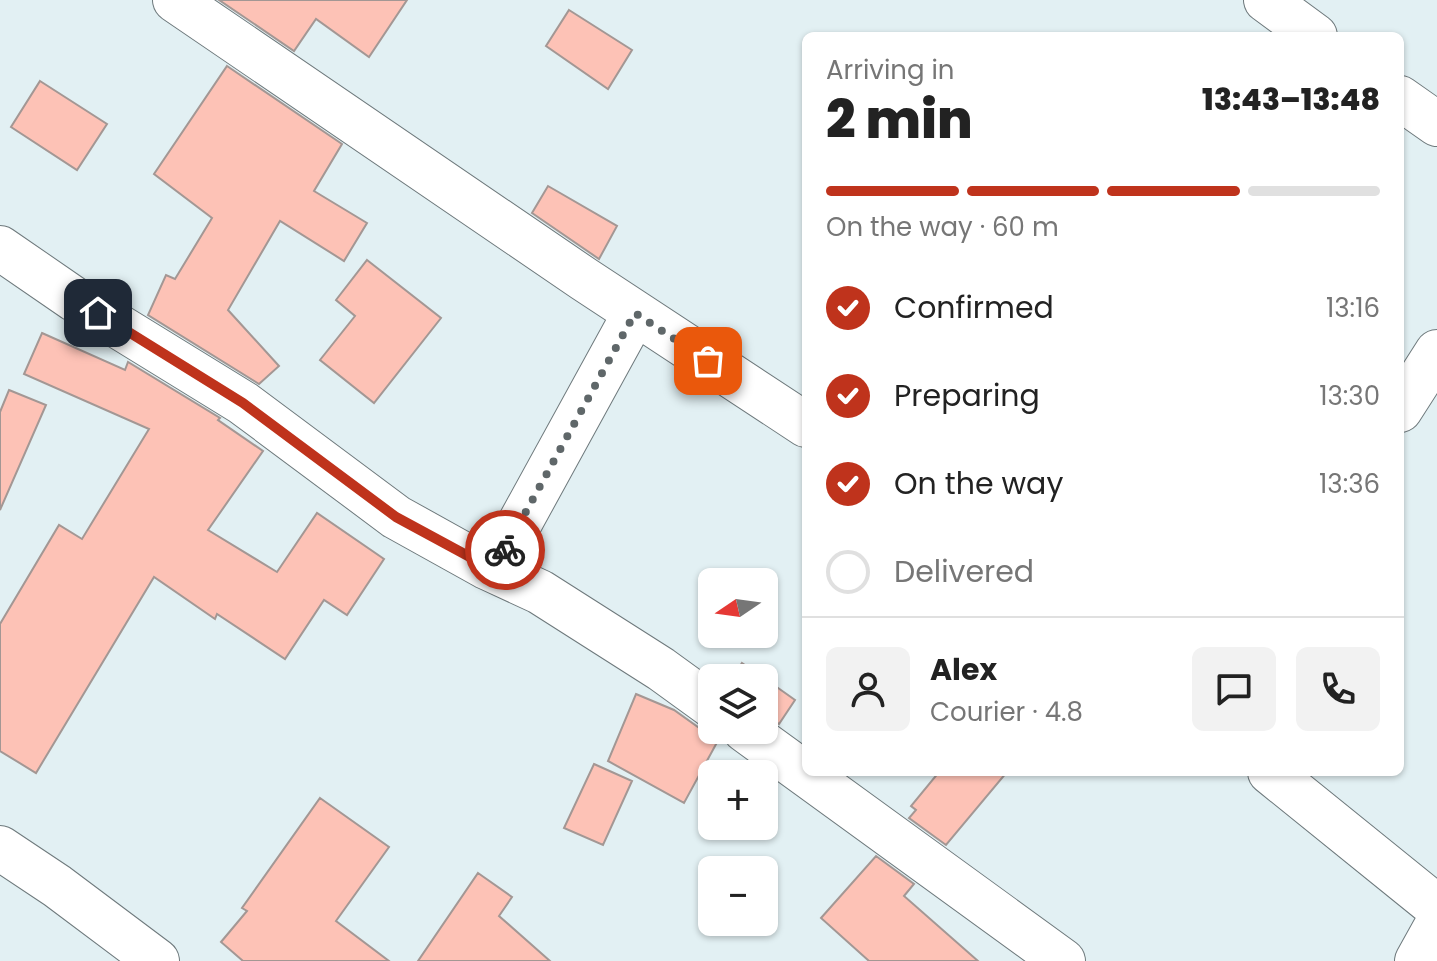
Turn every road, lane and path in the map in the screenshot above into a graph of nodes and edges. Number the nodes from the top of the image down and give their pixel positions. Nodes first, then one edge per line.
1 (175, 0) edge
2 (1266, 0) edge
3 (1310, 32) edge
4 (1404, 101) edge
5 (1437, 124) edge
6 (0, 248) edge
7 (635, 313) junction
8 (1437, 352) edge
9 (1404, 404) edge
10 (802, 422) edge
11 (494, 570) junction
12 (698, 696) edge
13 (764, 744) edge
14 (802, 771) edge
15 (808, 776) edge
16 (1275, 776) edge
17 (0, 848) edge
18 (1437, 907) edge
19 (1437, 925) edge
20 (157, 961) edge
21 (1063, 961) edge
22 (1417, 961) edge

1 - 7 street
2 - 3 street
4 - 5 street
6 - 11 street
7 - 10 street
7 - 11 street
8 - 9 street
11 - 12 street
13 - 14 street
15 - 21 street
16 - 18 street
17 - 20 street
19 - 22 street

